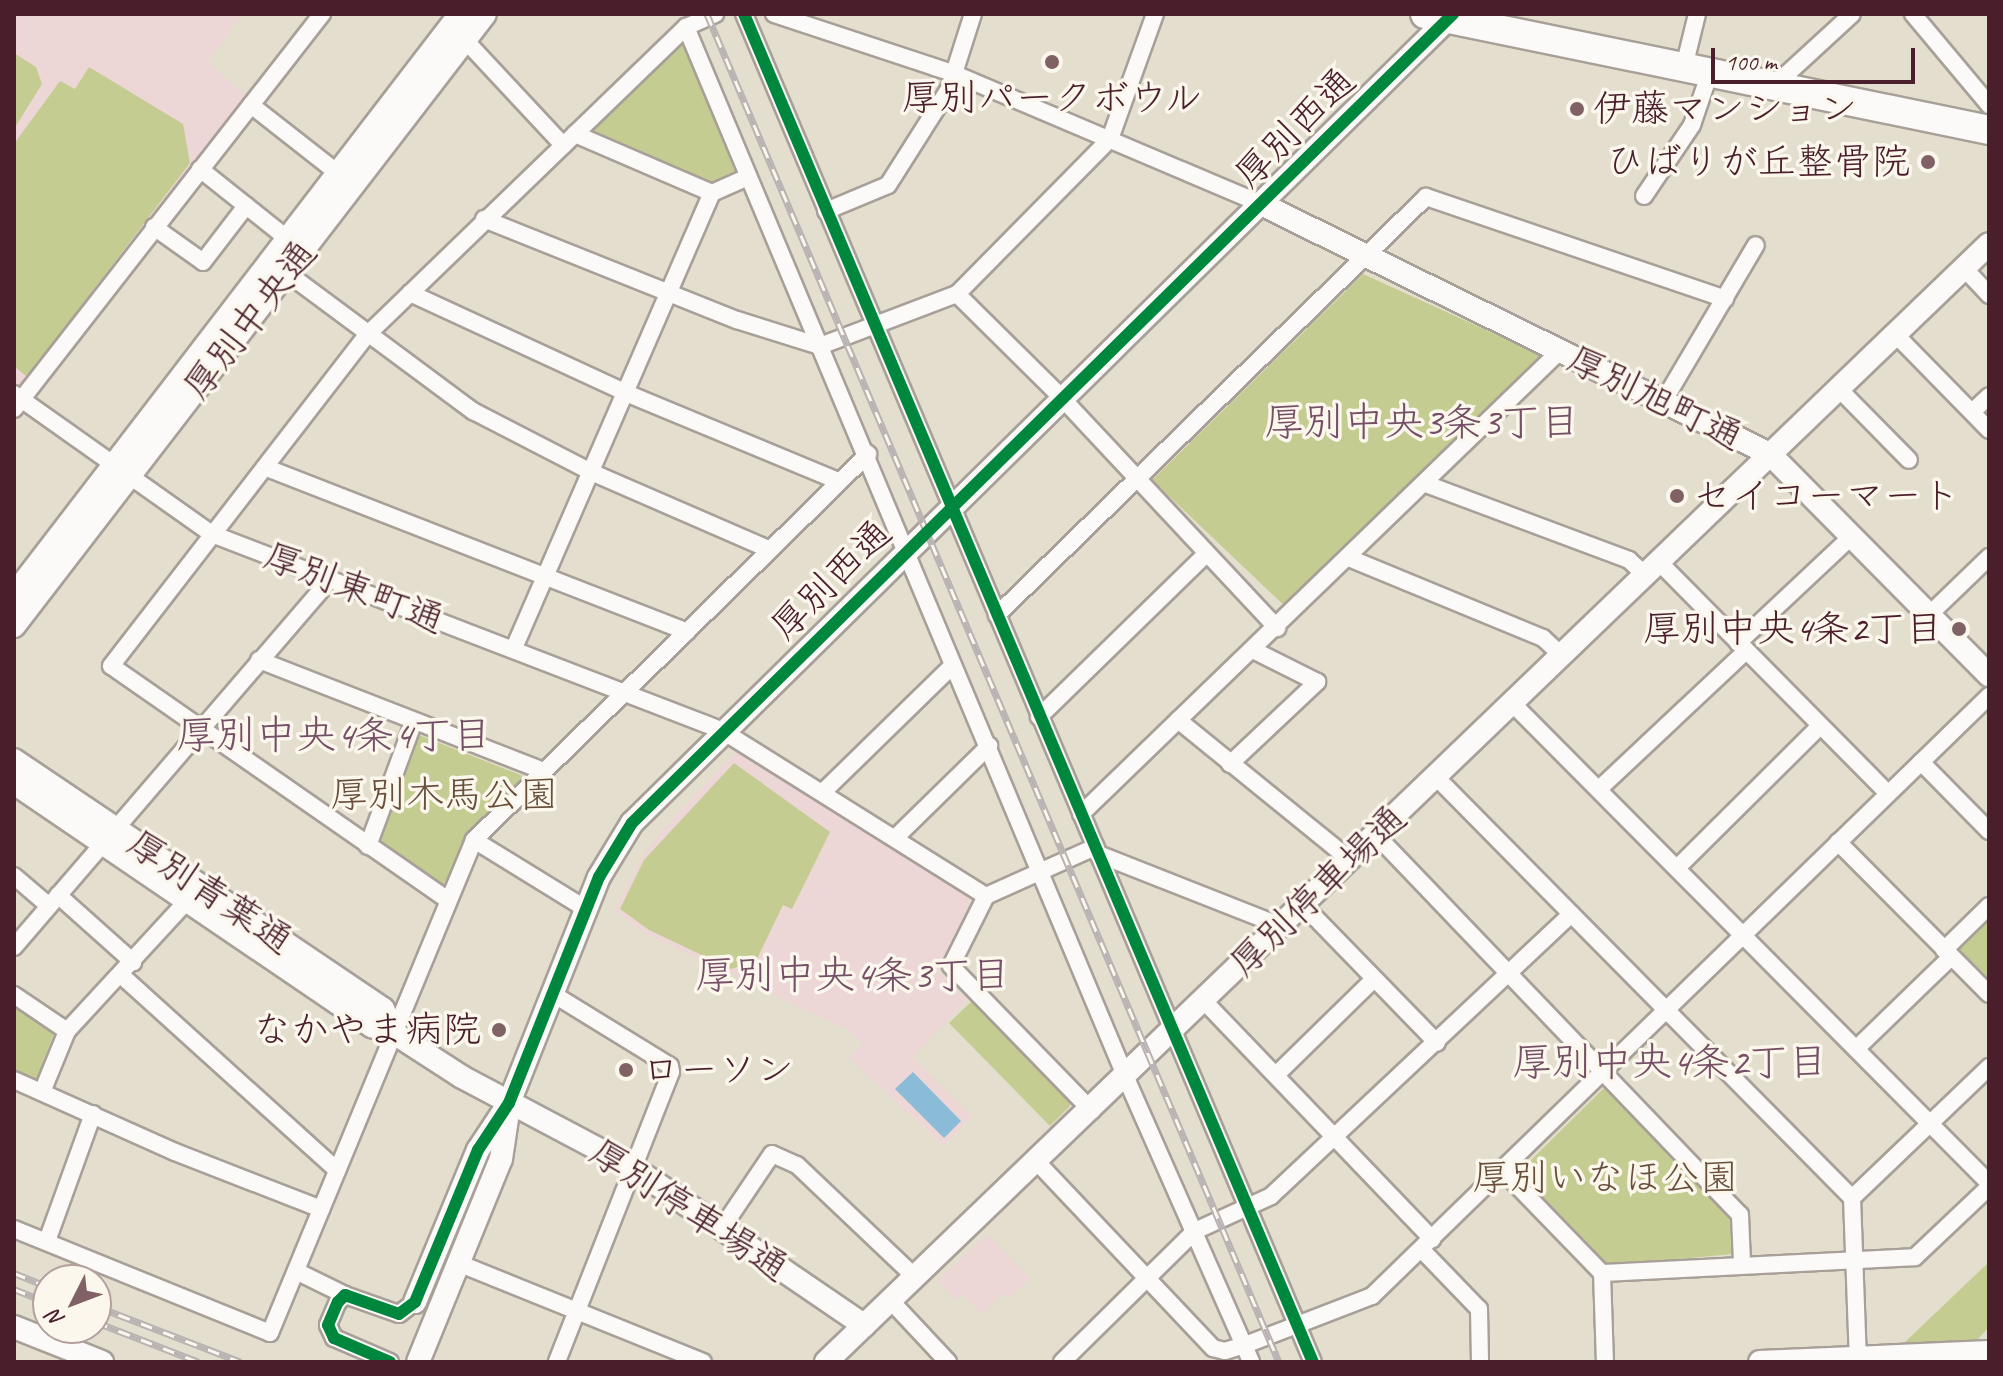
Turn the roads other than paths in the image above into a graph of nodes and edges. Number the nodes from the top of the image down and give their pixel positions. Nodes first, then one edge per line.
1 (322, 14) edge
2 (460, 14) edge
3 (485, 14) edge
4 (715, 14) edge
5 (744, 14) edge
6 (774, 14) edge
7 (973, 14) edge
8 (1155, 14) edge
9 (1697, 14) edge
10 (1852, 14) edge
11 (1913, 14) edge
12 (1442, 16) edge
13 (686, 27) junction
14 (465, 40) junction
15 (1697, 69) junction
16 (955, 74) junction
17 (1776, 84) junction
18 (251, 105) junction
19 (1989, 105) edge
20 (1989, 130) edge
21 (569, 139) junction
22 (1110, 139) junction
23 (200, 169) junction
24 (339, 174) junction
25 (748, 177) junction
26 (712, 193) junction
27 (1644, 196) dead end
28 (1261, 204) junction
29 (246, 206) junction
30 (826, 211) junction
31 (484, 219) junction
32 (154, 227) junction
33 (289, 240) junction
34 (1989, 244) edge
35 (1756, 245) dead end
36 (1366, 256) junction
37 (1964, 268) junction
38 (287, 273) junction
39 (669, 292) junction
40 (410, 293) junction
41 (957, 294) junction
42 (1989, 295) edge
43 (1725, 299) junction
44 (874, 326) junction
45 (1896, 335) junction
46 (366, 336) junction
47 (820, 346) junction
48 (1560, 351) junction
49 (1840, 390) junction
50 (626, 393) junction
51 (1060, 396) junction
52 (1989, 396) edge
53 (16, 401) edge
54 (1663, 402) junction
55 (1972, 412) junction
56 (1989, 430) edge
57 (868, 454) junction
58 (1770, 454) junction
59 (1909, 460) dead end
60 (267, 468) junction
61 (119, 472) junction
62 (591, 472) junction
63 (1138, 480) junction
64 (838, 481) junction
65 (1426, 484) junction
66 (950, 505) junction
67 (212, 534) junction
68 (1852, 536) junction
69 (906, 548) junction
70 (768, 549) junction
71 (1206, 554) junction
72 (1989, 557) edge
73 (1349, 558) junction
74 (1653, 570) junction
75 (547, 576) junction
76 (331, 579) junction
77 (14, 595) edge
78 (1930, 614) junction
79 (997, 615) junction
80 (14, 626) edge
81 (1277, 628) junction
82 (687, 632) junction
83 (1742, 647) junction
84 (514, 648) junction
85 (1253, 650) junction
86 (1562, 656) junction
87 (259, 660) junction
88 (953, 665) junction
89 (1989, 675) edge
90 (626, 691) junction
91 (1989, 696) edge
92 (1513, 704) junction
93 (1039, 717) junction
94 (1178, 720) junction
95 (414, 721) junction
96 (1819, 727) junction
97 (200, 730) junction
98 (721, 730) junction
99 (989, 746) junction
100 (14, 760) edge
101 (1921, 762) junction
102 (1230, 764) junction
103 (543, 771) junction
104 (1437, 778) junction
105 (14, 783) edge
106 (1599, 789) junction
107 (824, 791) junction
108 (1888, 793) junction
109 (1081, 814) junction
110 (1989, 831) edge
111 (109, 835) junction
112 (1376, 835) junction
113 (895, 838) junction
114 (474, 840) junction
115 (1838, 842) junction
116 (368, 846) junction
117 (1097, 851) junction
118 (1350, 860) junction
119 (1679, 866) junction
120 (1043, 870) junction
121 (14, 876) edge
122 (986, 896) junction
123 (188, 900) junction
124 (448, 900) junction
125 (53, 901) junction
126 (1303, 905) junction
127 (1989, 906) edge
128 (586, 909) junction
129 (1571, 914) junction
130 (1281, 926) junction
131 (1744, 933) junction
132 (14, 947) edge
133 (1947, 954) junction
134 (133, 962) junction
135 (1510, 973) junction
136 (121, 975) junction
137 (1374, 979) junction
138 (553, 994) junction
139 (1989, 994) edge
140 (14, 995) edge
141 (1204, 1001) junction
142 (1667, 1010) junction
143 (67, 1031) junction
144 (394, 1033) junction
145 (1173, 1033) junction
146 (1437, 1043) junction
147 (1856, 1049) junction
148 (1989, 1067) edge
149 (1604, 1074) junction
150 (1276, 1075) junction
151 (1126, 1078) junction
152 (14, 1080) edge
153 (42, 1092) junction
154 (509, 1103) junction
155 (1092, 1111) junction
156 (93, 1114) junction
157 (1930, 1123) junction
158 (1335, 1137) junction
159 (1038, 1163) junction
160 (632, 1167) junction
161 (337, 1170) junction
162 (1504, 1172) junction
163 (1989, 1185) edge
164 (1852, 1198) junction
165 (1248, 1208) junction
166 (321, 1209) junction
167 (722, 1228) junction
168 (14, 1229) edge
169 (1195, 1231) junction
170 (47, 1241) junction
171 (1426, 1244) junction
172 (1856, 1257) junction
173 (458, 1263) junction
174 (1742, 1263) junction
175 (296, 1271) junction
176 (1602, 1273) junction
177 (915, 1277) junction
178 (1148, 1277) junction
179 (345, 1295) junction
180 (890, 1300) junction
181 (415, 1302) joint
182 (577, 1311) junction
183 (1296, 1322) junction
184 (864, 1325) junction
185 (14, 1327) edge
186 (1245, 1345) junction
187 (1989, 1352) edge
188 (1858, 1358) junction
189 (1069, 1360) edge
190 (102, 1362) edge
191 (390, 1362) edge
192 (418, 1362) edge
193 (557, 1362) edge
194 (703, 1362) edge
195 (826, 1362) edge
196 (948, 1362) edge
197 (1251, 1362) edge
198 (1313, 1362) edge
199 (1480, 1362) edge
200 (1605, 1362) edge
201 (1760, 1362) edge

1 - 18 street
2 - 24 street, 厚別中央通
3 - 14 street, 厚別中央通
4 - 13 street
5 - 30 street
6 - 16 street
7 - 16 street
8 - 22 street
9 - 15 street
10 - 17 street
11 - 19 street
12 - 15 highway
12 - 28 street, 厚別西通
13 - 21 street
13 - 25 street
14 - 21 street
14 - 38 street, 厚別中央通
15 - 17 highway
15 - 27 street
16 - 22 street
16 - 30 street
17 - 20 highway
18 - 23 street
18 - 24 street
21 - 26 street
21 - 31 street
22 - 28 street
22 - 41 street
23 - 29 street
23 - 32 street
24 - 33 street, 厚別中央通
25 - 26 street
25 - 47 street
26 - 39 street
28 - 36 street, 厚別旭町通
28 - 51 street, 厚別西通
29 - 32 street
29 - 33 street
30 - 44 street
31 - 39 street
31 - 40 street
32 - 53 street
33 - 61 street, 厚別中央通
34 - 37 street, 厚別停車場通
35 - 43 street
36 - 43 street
36 - 48 street, 厚別旭町通
36 - 63 street
37 - 42 street
37 - 45 street, 厚別停車場通
38 - 46 street
38 - 61 street, 厚別中央通
39 - 47 street
39 - 50 street
40 - 46 street
40 - 50 street
41 - 44 street
41 - 51 street
43 - 54 street
44 - 47 street
44 - 66 street
45 - 49 street, 厚別停車場通
45 - 55 street
46 - 60 street
46 - 62 street
47 - 57 street
48 - 54 street, 厚別旭町通
48 - 65 street
49 - 58 street, 厚別停車場通
49 - 59 street
50 - 62 street
50 - 64 street
51 - 63 street
51 - 66 street, 厚別西通
52 - 55 street
53 - 61 street, 厚別東町通
54 - 58 street, 厚別旭町通
55 - 56 street
57 - 64 street
57 - 69 street
58 - 68 street, 厚別旭町通
58 - 74 street, 厚別停車場通
60 - 67 street
60 - 75 street
61 - 67 street, 厚別東町通
61 - 77 street, 厚別中央通
61 - 80 street, 厚別中央通
62 - 70 street
62 - 75 street
63 - 71 street
63 - 79 street
64 - 70 street
65 - 73 street
65 - 74 street
66 - 69 street, 厚別西通
66 - 79 street
67 - 76 street, 厚別東町通
67 - 97 street
68 - 78 street, 厚別旭町通
68 - 83 street
69 - 88 street
69 - 98 street, 厚別西通
70 - 82 street
71 - 81 street
71 - 93 street
72 - 78 street
73 - 81 street
73 - 86 street
74 - 83 street
74 - 86 street, 厚別停車場通
75 - 82 street
75 - 84 street
76 - 84 street, 厚別東町通
76 - 87 street
78 - 89 street, 厚別旭町通
79 - 93 street
81 - 85 street
82 - 90 street
83 - 96 street
83 - 106 street
84 - 90 street, 厚別東町通
85 - 94 street
85 - 102 street
86 - 92 street, 厚別停車場通
87 - 95 street
87 - 97 street
88 - 99 street
88 - 107 street
90 - 98 street, 厚別東町通
90 - 103 street
91 - 101 street
92 - 104 street, 厚別停車場通
92 - 106 street
93 - 109 street
94 - 102 street
94 - 109 street
95 - 103 street
95 - 116 street
96 - 108 street
96 - 119 street
97 - 111 street
97 - 116 street
98 - 107 street, 厚別東町通
98 - 128 street, 厚別西通
99 - 113 street
99 - 120 street
100 - 111 street, 厚別青葉通
101 - 108 street
101 - 110 street
102 - 118 street
103 - 114 street
104 - 112 street, 厚別停車場通
104 - 129 street
105 - 111 street, 厚別青葉通
106 - 119 street
107 - 113 street, 厚別東町通
108 - 115 street
109 - 117 street
111 - 123 street, 厚別青葉通
111 - 125 street
111 - 144 street, 厚別青葉通
112 - 118 street, 厚別停車場通
112 - 135 street
113 - 122 street, 厚別東町通
114 - 124 street
114 - 128 street
115 - 131 street
115 - 133 street
116 - 124 street
117 - 120 street
117 - 130 street
117 - 145 street
118 - 126 street, 厚別停車場通
119 - 131 street
120 - 122 street
120 - 151 street
121 - 125 street
122 - 155 street
123 - 134 street
123 - 144 street, 厚別青葉通
124 - 144 street
125 - 132 street
125 - 134 street
126 - 130 street, 厚別停車場通
126 - 137 street
127 - 133 street
128 - 138 street, 厚別西通
129 - 135 street
129 - 142 street
130 - 141 street, 厚別停車場通
131 - 142 street
131 - 147 street
133 - 139 street
133 - 147 street
134 - 136 street
135 - 146 street
135 - 149 street
136 - 143 street
136 - 161 street
137 - 146 street
137 - 150 street
138 - 154 street, 厚別西通
138 - 160 street
140 - 143 street
141 - 145 street, 厚別停車場通
141 - 150 street
142 - 149 street
142 - 164 street
143 - 153 street
144 - 154 street, 厚別青葉通
144 - 161 street
145 - 151 street, 厚別停車場通
145 - 165 street
146 - 158 street
147 - 157 street
148 - 157 street
149 - 162 street
149 - 174 street
150 - 158 street
151 - 155 street, 厚別停車場通
151 - 169 street
152 - 153 street
153 - 156 street
154 - 160 street, 厚別停車場通
154 - 173 street, 厚別西通
154 - 181 street, 厚別西通
155 - 159 street, 厚別停車場通
156 - 166 street
156 - 170 street
157 - 163 street
157 - 164 street
158 - 165 street
158 - 171 street
159 - 177 street, 厚別停車場通
159 - 178 street
160 - 167 street, 厚別停車場通
160 - 182 street
161 - 166 street
162 - 171 street
162 - 176 street
163 - 172 street
164 - 172 street
165 - 169 street
165 - 183 street
166 - 175 street
167 - 177 street
167 - 184 street, 厚別停車場通
168 - 170 street
169 - 178 street
169 - 186 street
170 - 175 street
171 - 183 street
171 - 199 street
172 - 174 street
172 - 188 street
173 - 182 street
173 - 192 street, 厚別西通
174 - 176 street
175 - 179 street
176 - 200 street
177 - 180 street, 厚別停車場通
178 - 186 street
178 - 189 street
179 - 181 street
179 - 191 street
180 - 184 street, 厚別停車場通
180 - 196 street
182 - 193 street
182 - 194 street
183 - 186 street
183 - 198 street
184 - 195 street, 厚別停車場通
185 - 190 street
186 - 197 street
187 - 188 street
188 - 201 street

